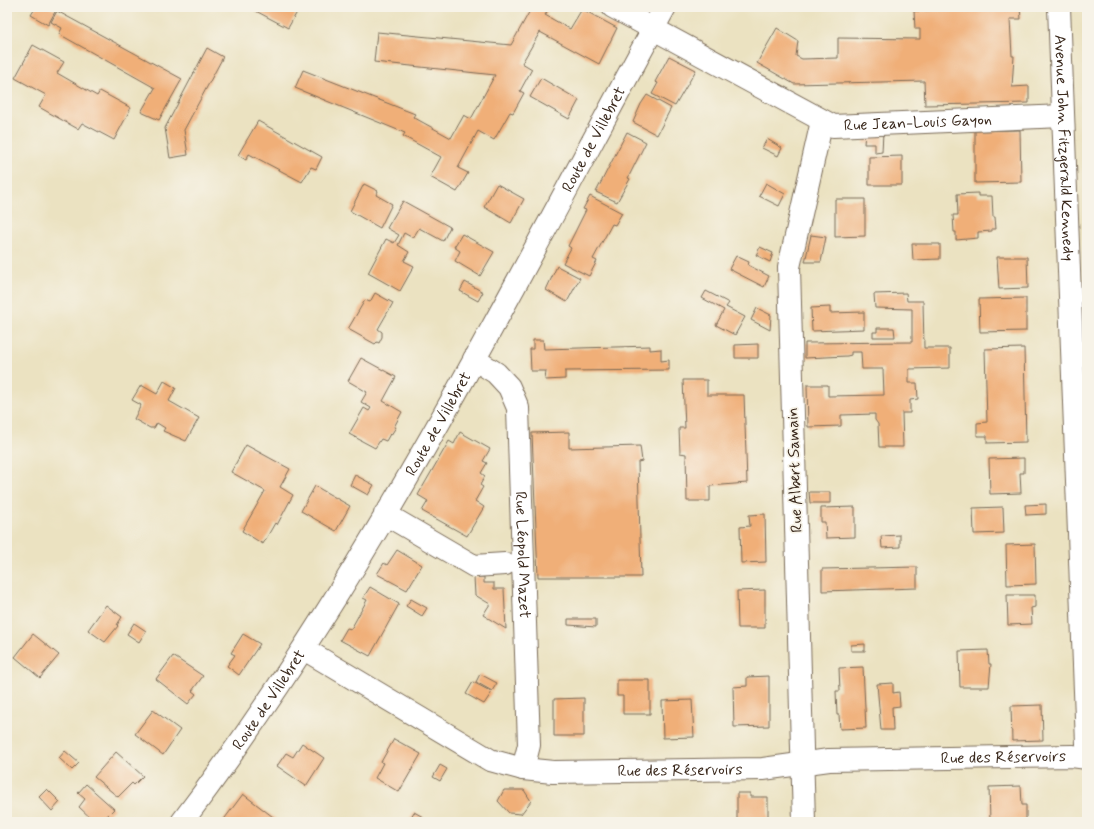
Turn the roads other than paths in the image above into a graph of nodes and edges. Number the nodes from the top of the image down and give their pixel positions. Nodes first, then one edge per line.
1 (613, 7) edge
2 (665, 7) edge
3 (1059, 7) edge
4 (653, 29) junction
5 (1063, 116) junction
6 (822, 121) junction
7 (474, 359) junction
8 (1080, 364) edge
9 (385, 514) junction
10 (505, 564) dead end
11 (304, 649) junction
12 (1087, 744) edge
13 (1087, 758) edge
14 (803, 763) junction
15 (523, 769) junction
16 (182, 822) edge
17 (804, 822) edge

1 - 4 street, Rue Jean-Louis Gayon
2 - 4 street, Route de Villebret
3 - 5 street, Avenue John Fitzgerald Kennedy
4 - 6 street, Rue Jean-Louis Gayon
4 - 7 street, Route de Villebret
5 - 6 street, Rue Jean-Louis Gayon
5 - 8 street, Avenue John Fitzgerald Kennedy
6 - 14 street, Rue Albert Samain
7 - 9 street, Route de Villebret
7 - 15 street, Rue Léopold Mazet
8 - 12 street, Avenue John Fitzgerald Kennedy
9 - 10 street
9 - 11 street, Route de Villebret
11 - 15 street, Rue des Réservoirs
11 - 16 street, Route de Villebret
13 - 14 street, Rue des Réservoirs
14 - 15 street, Rue des Réservoirs
14 - 17 street, Rue Albert Samain

